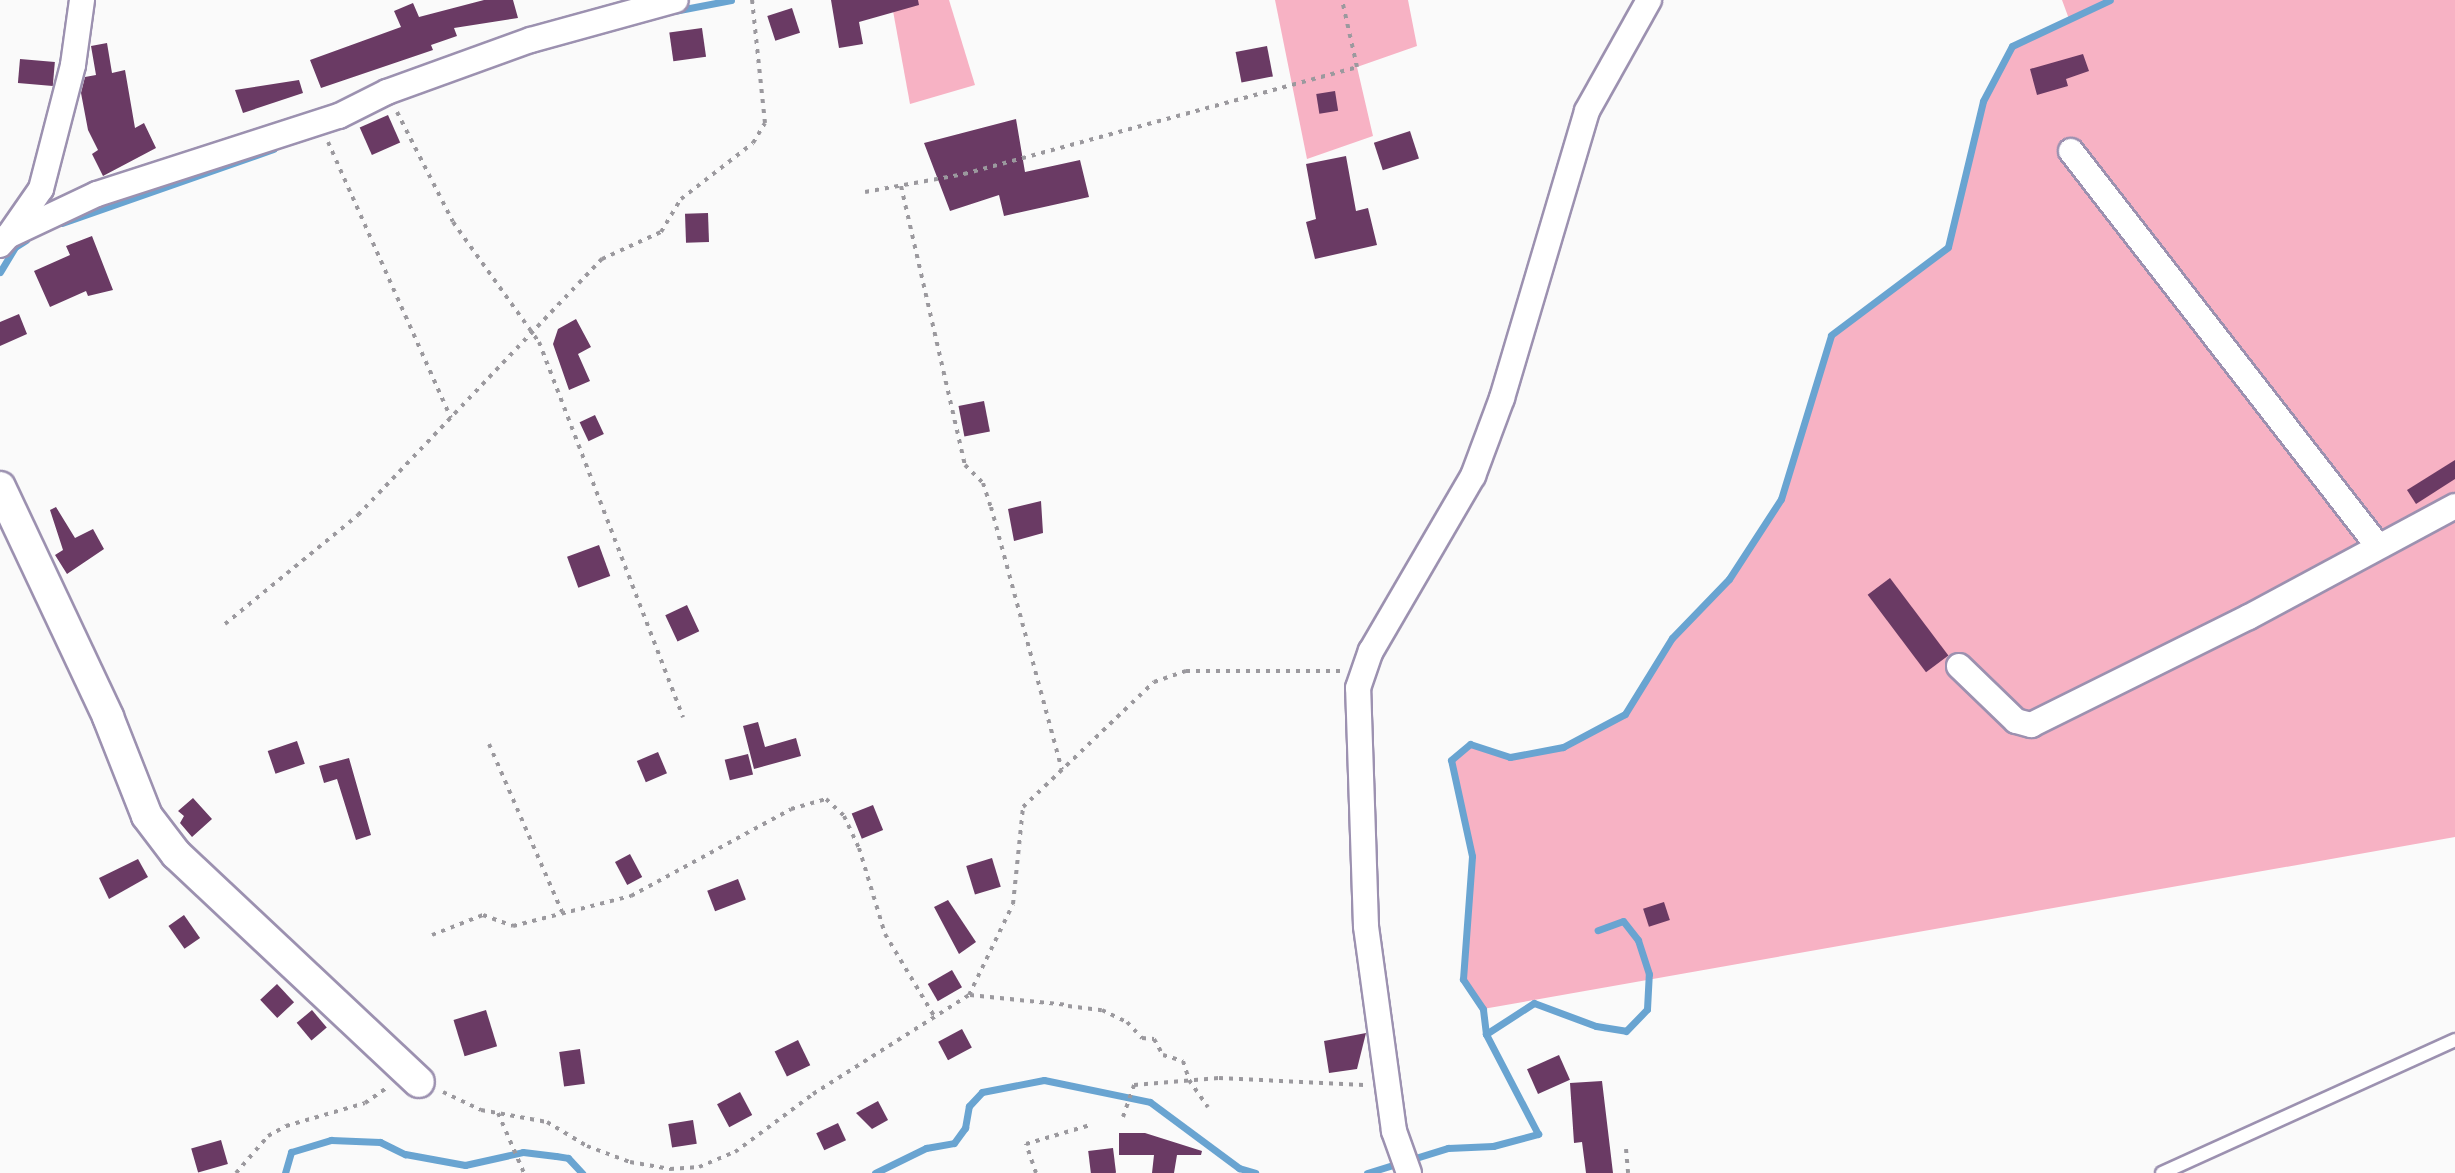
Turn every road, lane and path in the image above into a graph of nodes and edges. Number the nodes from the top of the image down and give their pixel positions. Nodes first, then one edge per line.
1 (82, 0) edge
2 (676, 0) edge
3 (752, 0) edge
4 (1342, 0) edge
5 (1649, 0) edge
6 (387, 92) junction
7 (320, 123) junction
8 (2071, 151) dead end
9 (901, 186) junction
10 (865, 192) dead end
11 (4, 241) edge
12 (532, 330) junction
13 (451, 418) junction
14 (0, 487) edge
15 (2455, 506) edge
16 (2378, 546) junction
17 (225, 624) dead end
18 (1959, 666) dead end
19 (1363, 670) junction
20 (683, 717) dead end
21 (489, 744) dead end
22 (1062, 770) junction
23 (562, 912) junction
24 (432, 935) dead end
25 (969, 995) junction
26 (1068, 1006) dead end
27 (1079, 1006) junction
28 (934, 1016) junction
29 (2455, 1040) edge
30 (1189, 1080) junction
31 (419, 1082) junction
32 (1388, 1095) junction
33 (1208, 1107) dead end
34 (497, 1111) junction
35 (1123, 1117) dead end
36 (1090, 1125) dead end
37 (1626, 1149) dead end
38 (236, 1173) edge
39 (524, 1173) edge
40 (1036, 1173) edge
41 (1409, 1173) edge
42 (1628, 1173) edge
43 (2162, 1173) edge

1 - 11 street
2 - 6 street
3 - 12 path
4 - 9 path
5 - 19 street
6 - 7 street
6 - 12 path
7 - 11 street
7 - 13 path
8 - 16 street
9 - 10 path
9 - 22 path
12 - 13 path
12 - 20 path
13 - 17 path
14 - 31 street
15 - 16 street
16 - 18 street
19 - 22 path
19 - 32 street
21 - 23 path
22 - 25 path
23 - 24 path
23 - 28 path
25 - 27 path
25 - 28 path
26 - 27 path
27 - 30 path
28 - 34 path
29 - 43 lane
30 - 32 path
30 - 33 path
30 - 35 path
31 - 34 path
31 - 38 path
32 - 41 street
34 - 39 path
36 - 40 path
37 - 42 path

